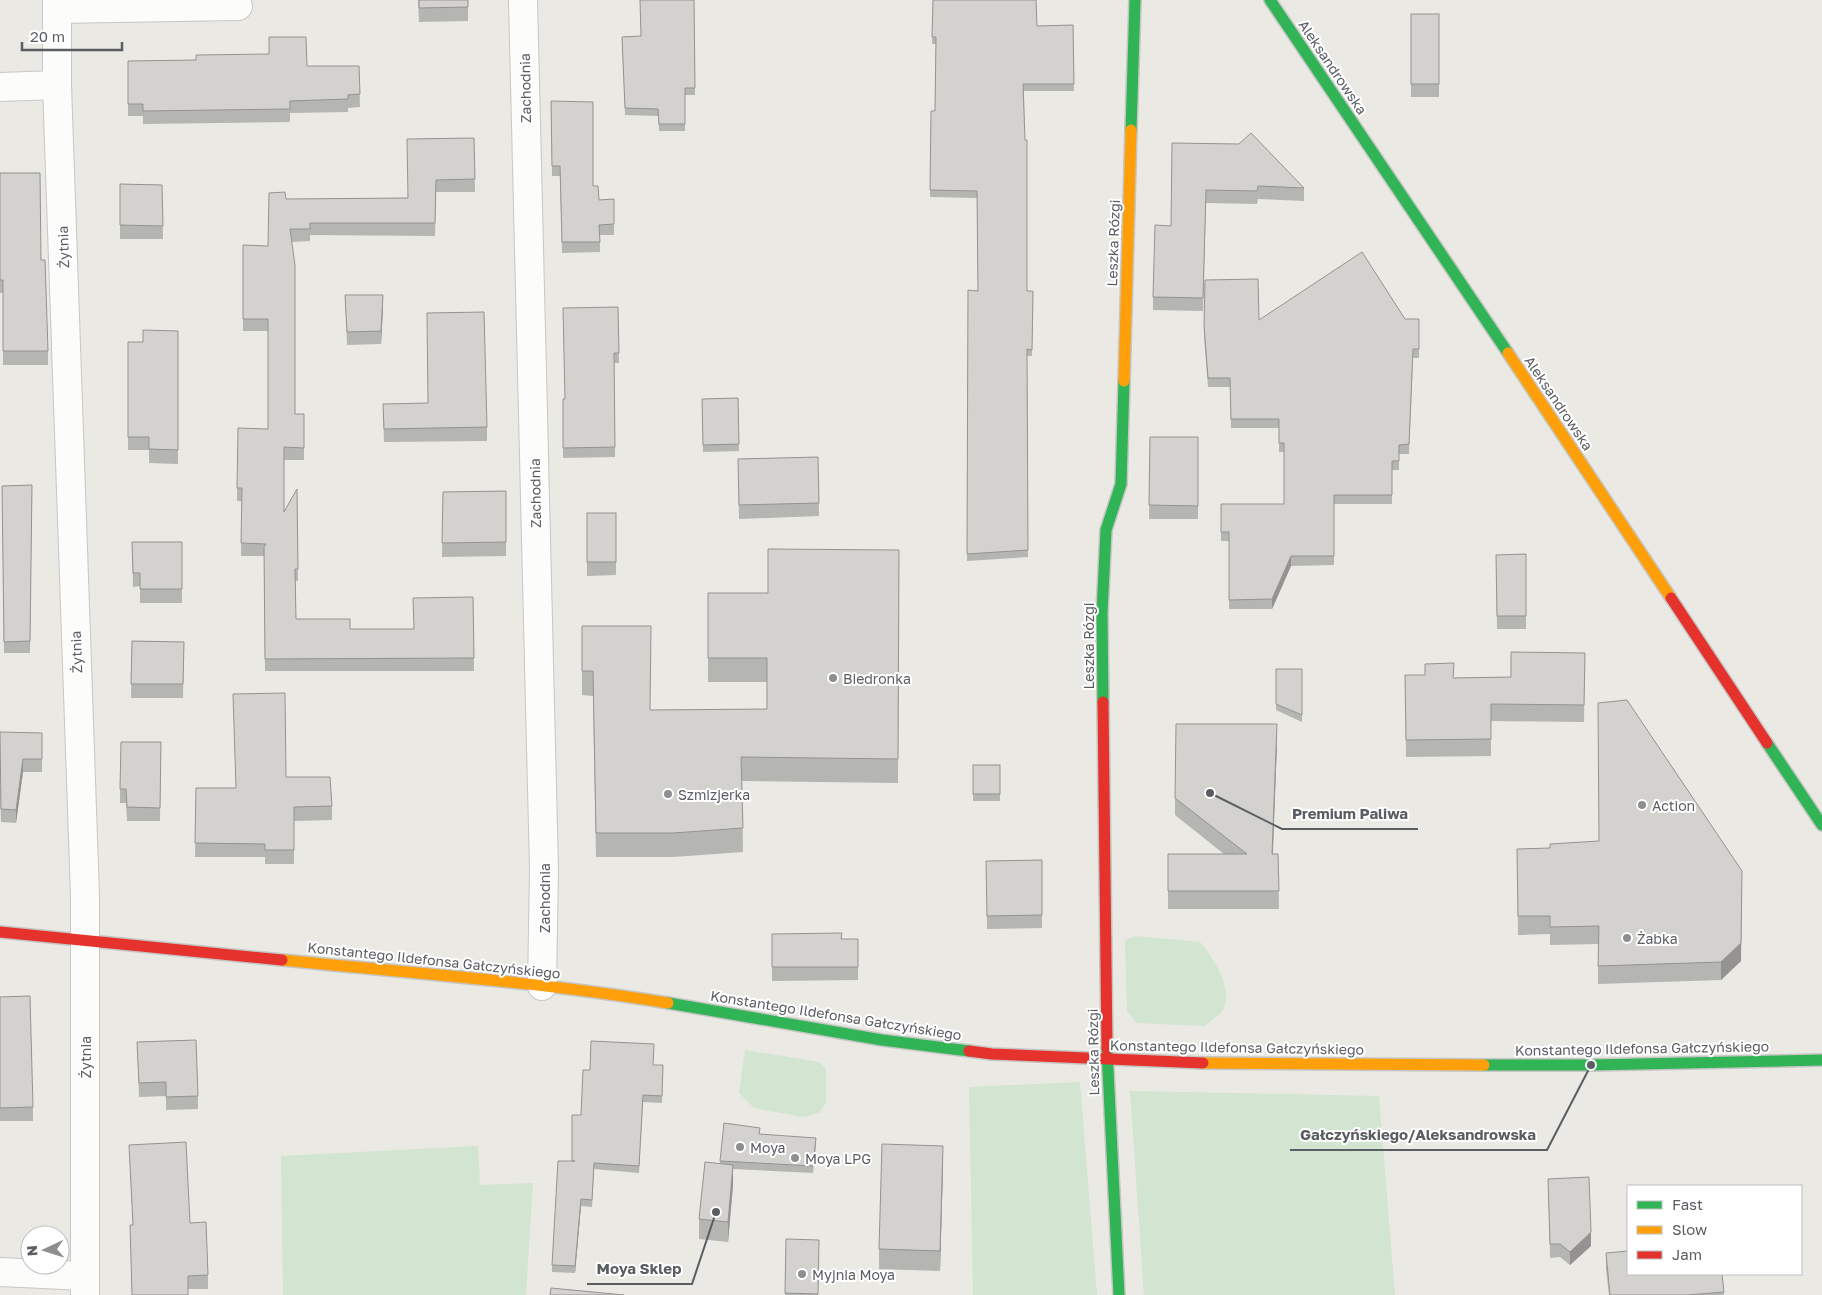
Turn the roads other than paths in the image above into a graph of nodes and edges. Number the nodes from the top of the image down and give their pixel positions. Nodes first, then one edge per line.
1 (523, 0) edge
2 (1135, 0) edge
3 (1270, 0) edge
4 (57, 5) edge
5 (238, 6) dead end
6 (57, 85) junction
7 (0, 87) edge
8 (1822, 824) edge
9 (0, 932) edge
10 (84, 940) junction
11 (542, 986) junction
12 (1107, 1060) junction
13 (1822, 1060) edge
14 (0, 1272) edge
15 (84, 1285) edge
16 (1119, 1295) edge

1 - 11 street, Zachodnia
2 - 12 street, Leszka Rózgi
3 - 8 street, Aleksandrowska
4 - 5 street, Żytnia
4 - 6 street, Żytnia
6 - 7 street
6 - 10 street, Żytnia
9 - 10 street, Konstantego Ildefonsa Gałczyńskiego
10 - 11 street, Konstantego Ildefonsa Gałczyńskiego
10 - 15 street, Żytnia
11 - 12 street, Konstantego Ildefonsa Gałczyńskiego
12 - 13 street, Konstantego Ildefonsa Gałczyńskiego
12 - 16 street, Leszka Rózgi
14 - 15 street

